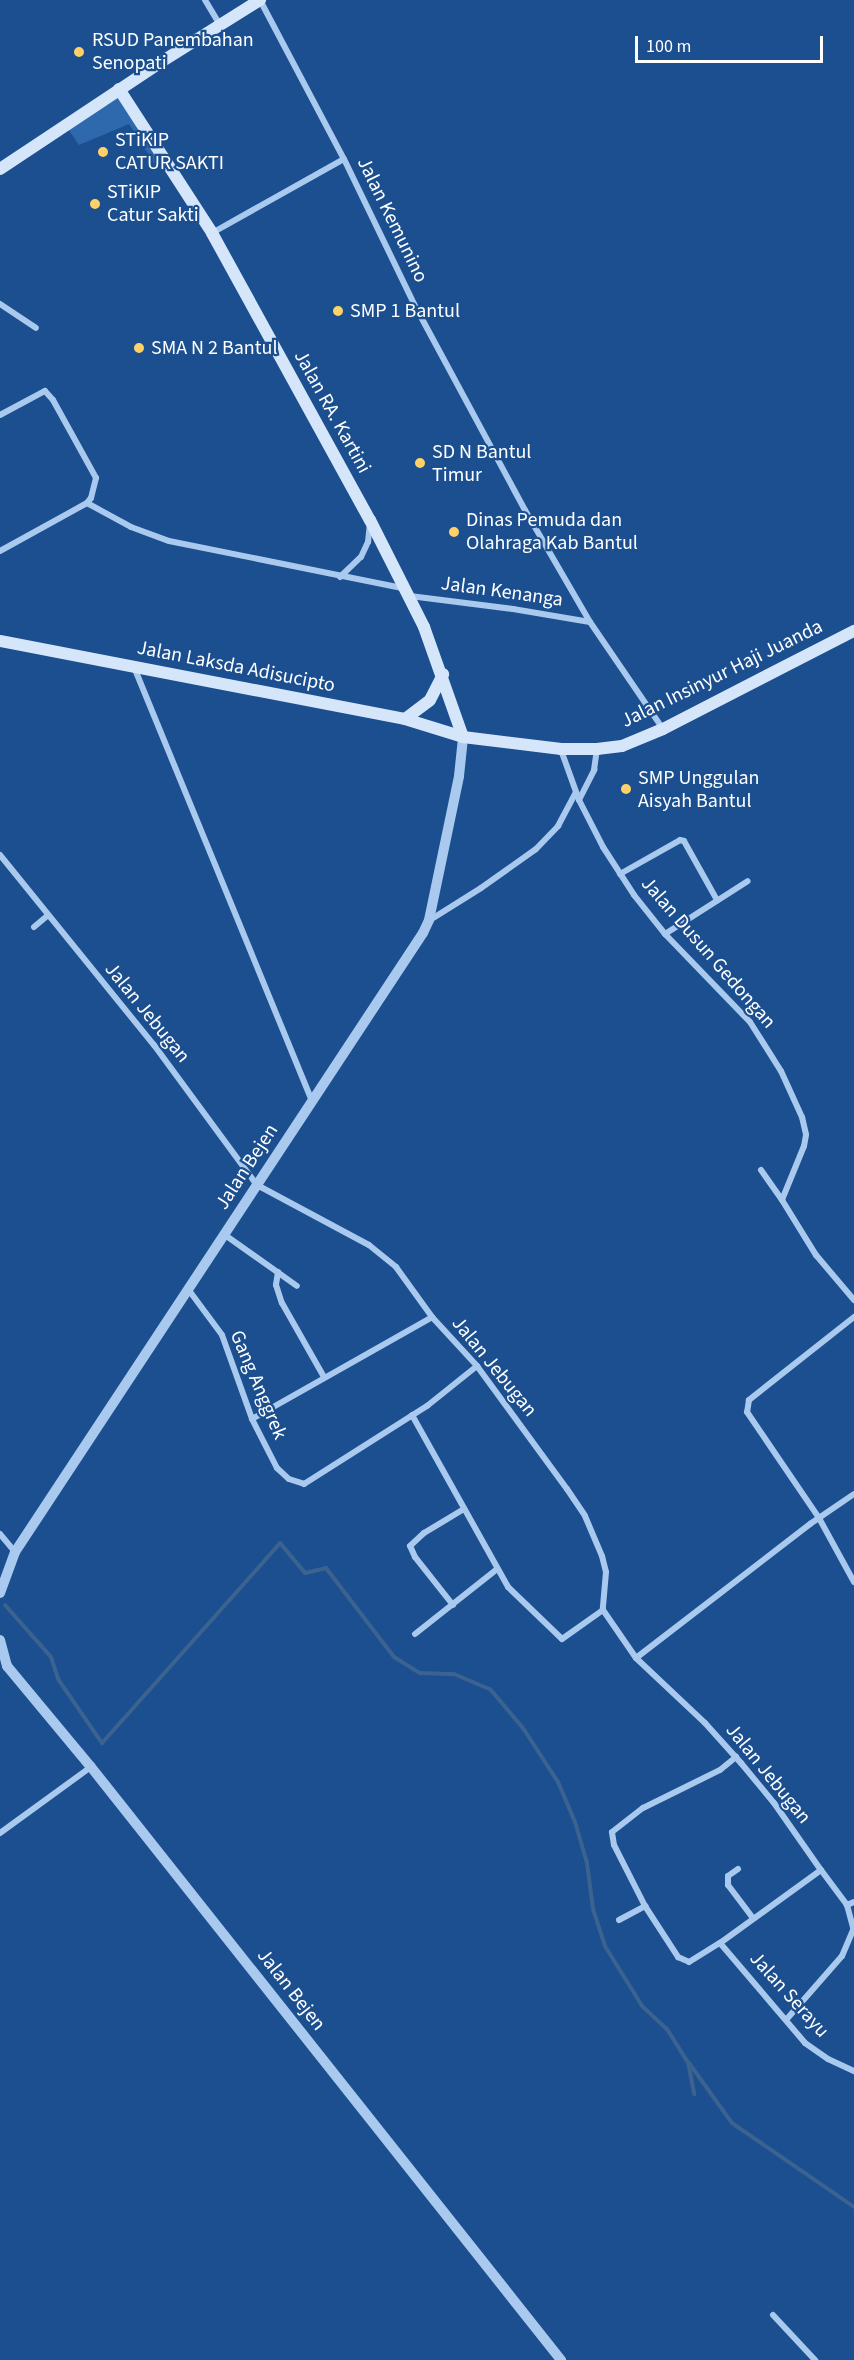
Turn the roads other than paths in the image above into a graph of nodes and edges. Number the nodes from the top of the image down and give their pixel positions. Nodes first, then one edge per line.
1 (205, 0) edge
2 (260, 0) edge
3 (220, 25) junction
4 (120, 89) junction
5 (344, 159) junction
6 (0, 169) edge
7 (212, 233) junction
8 (0, 304) edge
9 (36, 327) dead end
10 (0, 415) edge
11 (87, 503) junction
12 (370, 520) junction
13 (0, 550) edge
14 (340, 577) junction
15 (407, 592) junction
16 (590, 622) junction
17 (854, 631) edge
18 (0, 641) edge
19 (134, 667) junction
20 (443, 674) junction
21 (405, 719) junction
22 (663, 729) junction
23 (463, 737) junction
24 (561, 749) junction
25 (597, 749) junction
26 (576, 792) junction
27 (579, 800) junction
28 (0, 855) edge
29 (620, 874) junction
30 (748, 881) dead end
31 (717, 900) junction
32 (47, 916) junction
33 (429, 920) junction
34 (34, 927) dead end
35 (665, 934) junction
36 (312, 1100) junction
37 (761, 1170) dead end
38 (257, 1185) junction
39 (782, 1200) junction
40 (225, 1235) junction
41 (278, 1272) junction
42 (297, 1286) dead end
43 (188, 1289) junction
44 (854, 1300) edge
45 (432, 1317) junction
46 (854, 1317) edge
47 (477, 1366) junction
48 (324, 1377) junction
49 (412, 1415) junction
50 (252, 1419) junction
51 (854, 1494) edge
52 (464, 1509) junction
53 (819, 1518) junction
54 (0, 1534) edge
55 (15, 1552) junction
56 (497, 1569) junction
57 (854, 1582) edge
58 (0, 1593) edge
59 (453, 1605) junction
60 (603, 1610) junction
61 (415, 1634) dead end
62 (0, 1640) edge
63 (636, 1658) junction
64 (3, 1664) edge
65 (736, 1757) junction
66 (91, 1767) junction
67 (0, 1833) edge
68 (738, 1869) dead end
69 (821, 1870) junction
70 (850, 1903) edge
71 (645, 1906) junction
72 (753, 1918) junction
73 (619, 1920) dead end
74 (854, 1931) edge
75 (720, 1943) junction
76 (786, 2020) junction
77 (854, 2072) edge
78 (773, 2315) dead end
79 (561, 2360) edge
80 (815, 2360) edge

1 - 3 street
2 - 3 main road
2 - 5 street, Jalan Kemunino
3 - 4 main road
4 - 6 main road
4 - 7 main road, Jalan RA. Kartini
5 - 7 street
5 - 16 street, Jalan Kemunino
7 - 12 main road, Jalan RA. Kartini
8 - 9 street
10 - 11 street
11 - 13 street
11 - 14 street, Jalan Kenanga
12 - 14 street
12 - 15 main road, Jalan RA. Kartini
14 - 15 street, Jalan Kenanga
15 - 16 street, Jalan Kenanga
15 - 20 main road, Jalan RA. Kartini
16 - 22 street, Jalan Kemunino
17 - 22 main road, Jalan Insinyur Haji Juanda
18 - 19 main road, Jalan Laksda Adisucipto
19 - 21 main road, Jalan Laksda Adisucipto
19 - 36 street
20 - 21 main road
20 - 23 main road, Jalan RA. Kartini
21 - 23 main road, Jalan Laksda Adisucipto
22 - 25 main road, Jalan Insinyur Haji Juanda
23 - 24 main road, Jalan Insinyur Haji Juanda
23 - 33 street, Jalan Bejen
24 - 25 main road, Jalan Insinyur Haji Juanda
24 - 26 street, Jalan Dusun Gedongan
25 - 27 street
26 - 27 street, Jalan Dusun Gedongan
26 - 33 street
27 - 29 street, Jalan Dusun Gedongan
28 - 32 street, Jalan Jebugan
29 - 31 street
29 - 35 street, Jalan Dusun Gedongan
30 - 31 street
31 - 35 street
32 - 34 street
32 - 38 street, Jalan Jebugan
33 - 36 street, Jalan Bejen
35 - 39 street, Jalan Dusun Gedongan
36 - 38 street, Jalan Bejen
37 - 39 street
38 - 40 street, Jalan Bejen
38 - 45 street, Jalan Jebugan
39 - 44 street
40 - 41 street
40 - 43 street, Jalan Bejen
41 - 42 street
41 - 48 street
43 - 50 street, Gang Anggrek
43 - 55 street, Jalan Bejen
45 - 47 street, Jalan Jebugan
45 - 48 street
46 - 53 street
47 - 49 street
47 - 60 street, Jalan Jebugan
48 - 50 street
49 - 50 street, Gang Anggrek
49 - 52 street
51 - 53 street
52 - 56 street
52 - 59 street
53 - 57 street
53 - 63 street
54 - 55 street
55 - 58 street, Jalan Bejen
56 - 59 street
56 - 60 street
59 - 61 street
60 - 63 street, Jalan Jebugan
62 - 64 street, Jalan Bejen
63 - 65 street, Jalan Jebugan
64 - 66 street, Jalan Bejen
65 - 69 street, Jalan Jebugan
65 - 71 street
66 - 67 street
66 - 79 street, Jalan Bejen
68 - 72 street
69 - 70 street, Jalan Jebugan
69 - 72 street
70 - 74 street
71 - 73 street
71 - 75 street
72 - 75 street
74 - 76 street
75 - 76 street, Jalan Serayu
76 - 77 street, Jalan Serayu
78 - 80 street

